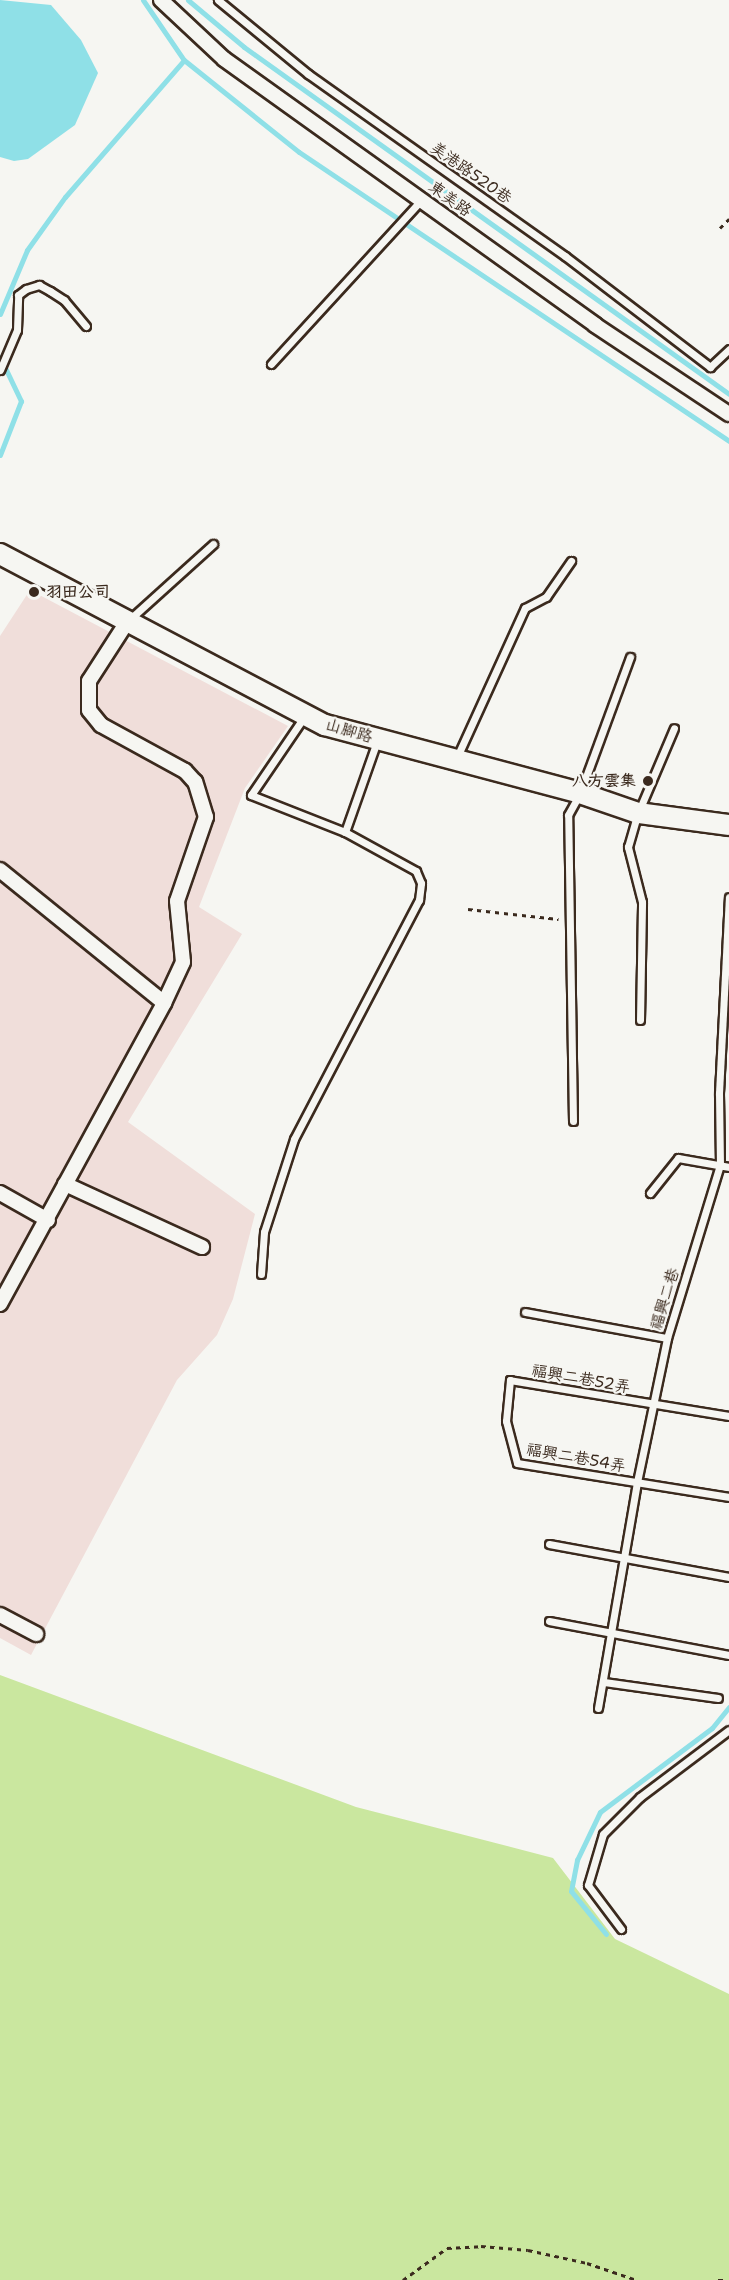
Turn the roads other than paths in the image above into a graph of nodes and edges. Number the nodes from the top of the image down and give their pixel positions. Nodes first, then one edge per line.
1 (161, 0) edge
2 (218, 0) edge
3 (422, 199) junction
4 (86, 326) dead end
5 (729, 349) edge
6 (271, 364) dead end
7 (0, 370) edge
8 (729, 414) edge
9 (213, 544) dead end
10 (0, 554) edge
11 (571, 561) dead end
12 (127, 622) junction
13 (630, 657) dead end
14 (305, 715) junction
15 (674, 728) dead end
16 (377, 739) junction
17 (456, 760) junction
18 (580, 793) junction
19 (638, 813) junction
20 (729, 825) edge
21 (345, 832) junction
22 (0, 870) edge
23 (729, 897) edge
24 (164, 1003) junction
25 (640, 1020) dead end
26 (573, 1121) dead end
27 (720, 1165) junction
28 (729, 1167) edge
29 (65, 1184) junction
30 (0, 1193) edge
31 (651, 1193) dead end
32 (48, 1220) junction
33 (202, 1247) dead end
34 (261, 1274) dead end
35 (0, 1304) edge
36 (525, 1312) dead end
37 (667, 1338) junction
38 (654, 1406) junction
39 (729, 1416) edge
40 (507, 1421) joint
41 (636, 1482) junction
42 (729, 1497) edge
43 (549, 1544) dead end
44 (624, 1558) junction
45 (729, 1576) edge
46 (0, 1615) edge
47 (549, 1622) dead end
48 (36, 1634) dead end
49 (610, 1636) junction
50 (729, 1655) edge
51 (604, 1682) junction
52 (718, 1698) dead end
53 (598, 1708) dead end
54 (729, 1730) edge
55 (621, 1929) dead end

1 - 3 street, 東美路
2 - 5 lane, 美港路520巷
3 - 6 lane
3 - 8 street, 東美路
4 - 7 lane
9 - 12 lane
10 - 12 main road, 山腳路
11 - 17 lane
12 - 14 main road, 山腳路
12 - 24 street
13 - 18 lane
14 - 16 main road, 山腳路
14 - 21 lane
15 - 19 lane
16 - 17 main road, 山腳路
16 - 21 lane
17 - 18 main road, 山腳路
18 - 19 main road, 山腳路
18 - 26 lane
19 - 20 main road, 山腳路
19 - 25 lane
21 - 34 lane
22 - 24 street
23 - 27 lane, 福興二巷
24 - 29 street
27 - 28 lane
27 - 31 lane
27 - 37 lane, 福興二巷
29 - 32 street
29 - 33 street
30 - 32 street
32 - 35 street
36 - 37 lane
37 - 38 lane, 福興二巷
38 - 39 lane
38 - 40 lane, 福興二巷52弄
38 - 41 lane, 福興二巷
40 - 41 lane, 福興二巷54弄
41 - 42 lane
41 - 44 lane, 福興二巷
43 - 44 lane
44 - 45 lane
44 - 49 lane, 福興二巷
46 - 48 street
47 - 49 lane
49 - 50 lane
49 - 51 lane, 福興二巷
51 - 52 lane
51 - 53 lane, 福興二巷
54 - 55 lane

